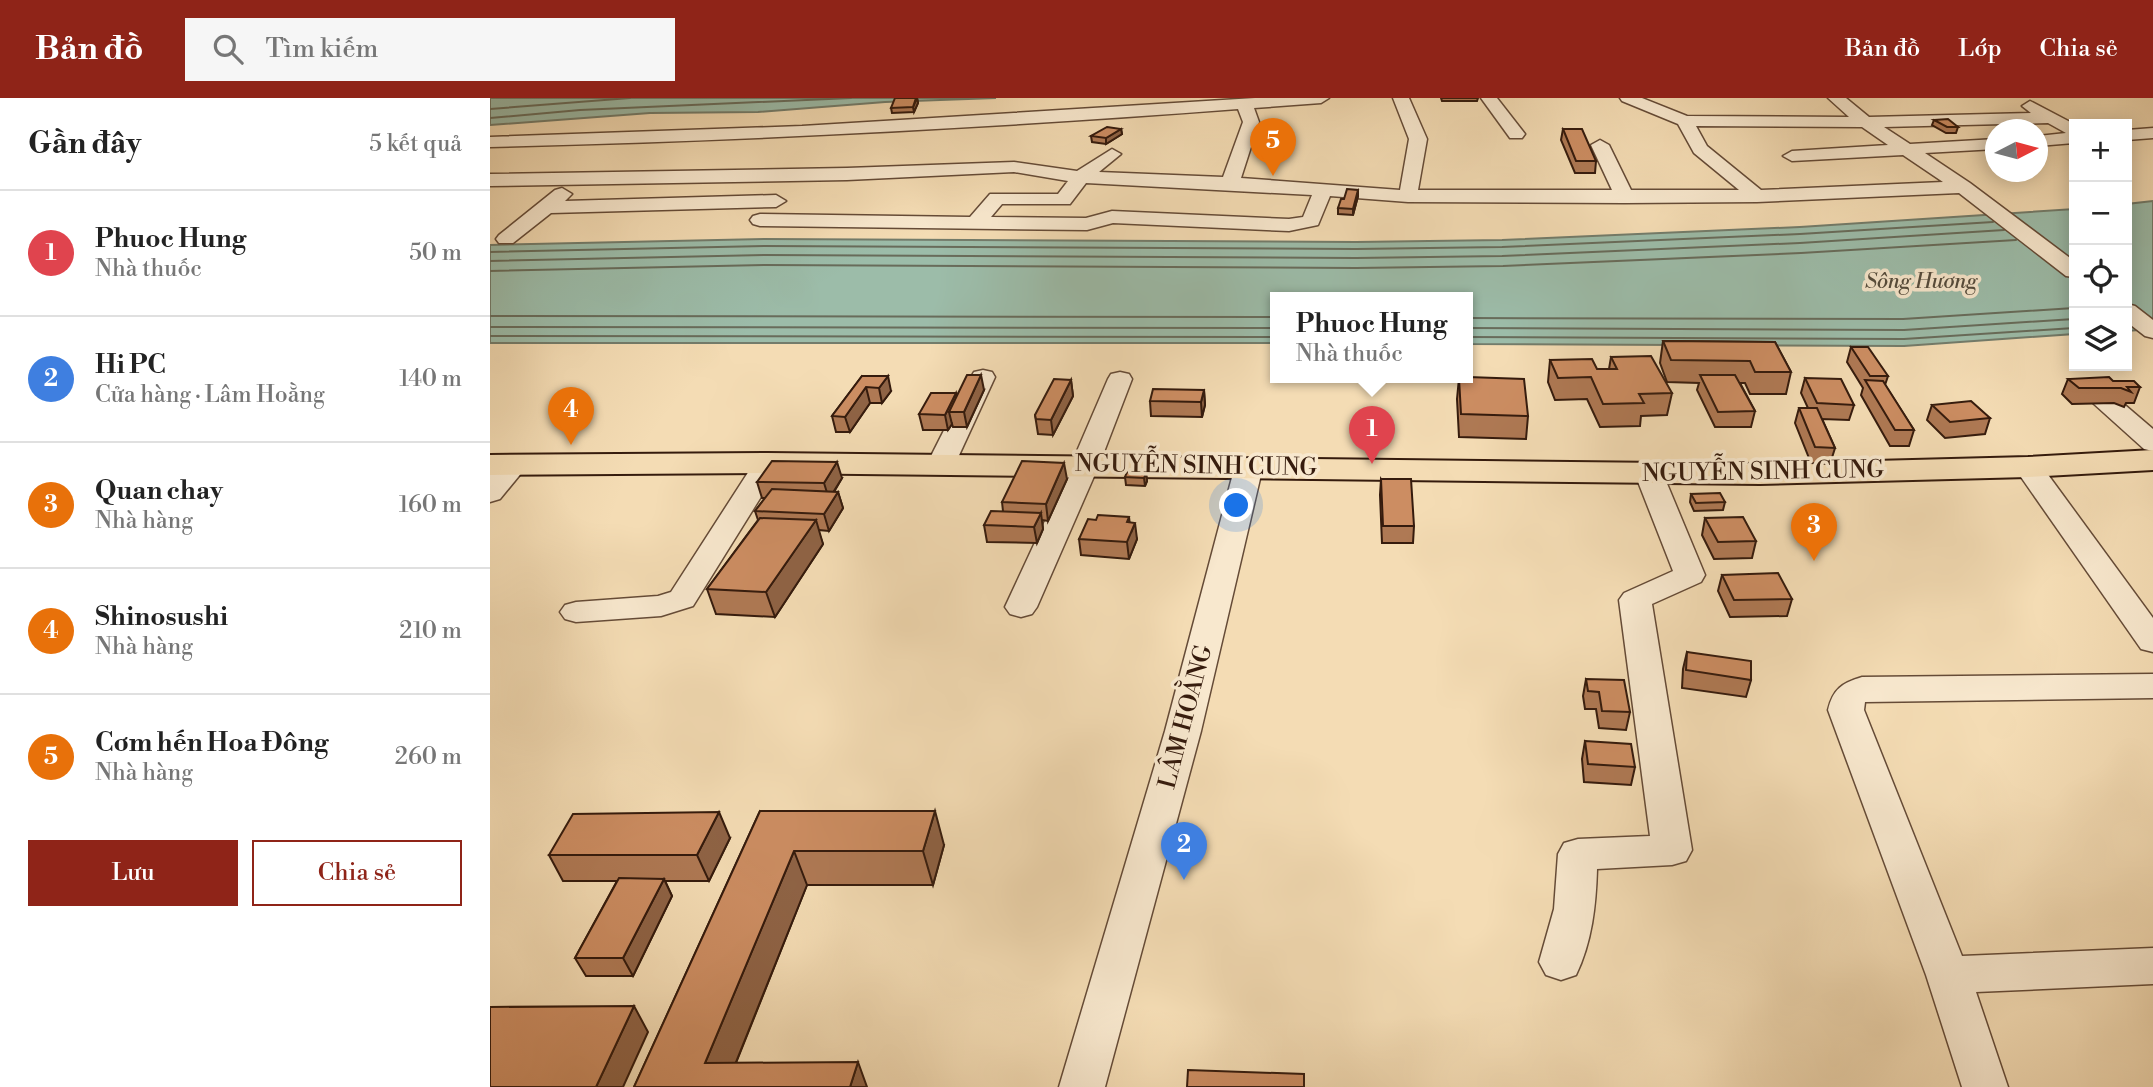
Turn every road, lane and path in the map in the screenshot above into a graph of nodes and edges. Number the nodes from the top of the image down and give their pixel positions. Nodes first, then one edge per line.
1 (1321, 98) edge
2 (1401, 98) edge
3 (1489, 98) edge
4 (1628, 98) edge
5 (1836, 98) edge
6 (2016, 98) edge
7 (1245, 104) junction
8 (1066, 118) junction
9 (2048, 118) junction
10 (1685, 121) junction
11 (1864, 121) junction
12 (2069, 128) edge
13 (2153, 133) edge
14 (1049, 134) dead end
15 (1516, 134) dead end
16 (2132, 135) edge
17 (2069, 138) edge
18 (2048, 140) edge
19 (540, 141) junction
20 (490, 142) edge
21 (1600, 145) dead end
22 (1985, 145) edge
23 (1910, 150) junction
24 (1032, 151) dead end
25 (1112, 154) dead end
26 (1792, 156) dead end
27 (1014, 167) junction
28 (847, 174) junction
29 (1081, 177) junction
30 (580, 179) junction
31 (492, 180) edge
32 (1230, 183) junction
33 (1963, 187) junction
34 (1323, 190) junction
35 (1408, 195) junction
36 (1757, 196) junction
37 (1625, 197) junction
38 (776, 201) junction
39 (547, 207) junction
40 (977, 221) junction
41 (506, 240) dead end
42 (2069, 267) edge
43 (2132, 315) edge
44 (2153, 331) edge
45 (983, 377) edge
46 (1120, 379) dead end
47 (2104, 399) edge
48 (2153, 443) edge
49 (2153, 460) edge
50 (768, 463) junction
51 (941, 464) junction
52 (502, 465) edge
53 (1085, 465) junction
54 (1249, 466) junction
55 (2028, 467) junction
56 (1649, 474) junction
57 (490, 492) edge
58 (1021, 607) dead end
59 (576, 612) dead end
60 (2153, 641) edge
61 (2153, 686) edge
62 (1561, 962) dead end
63 (2153, 966) edge
64 (1948, 975) junction
65 (1082, 1087) edge
66 (1985, 1087) edge

1 - 7 street
2 - 35 street
3 - 15 street
4 - 10 street
5 - 11 street
6 - 9 street
7 - 8 street
7 - 32 street
8 - 14 street
8 - 19 street
9 - 11 street
9 - 12 street
10 - 11 street
10 - 36 street
11 - 23 street
13 - 16 street
17 - 18 street
19 - 20 street
19 - 31 street
21 - 37 street
22 - 23 street
23 - 26 street
23 - 33 street
24 - 27 street
25 - 29 street
27 - 28 street
27 - 29 street
28 - 30 street
28 - 38 street
29 - 32 street
29 - 40 street
30 - 31 street
30 - 39 street
32 - 34 street
33 - 36 street
33 - 42 street
34 - 35 street
34 - 40 street
35 - 37 street
36 - 37 street
38 - 39 street
38 - 40 street
39 - 41 street
43 - 44 street
45 - 51 street
46 - 53 street
47 - 48 street
49 - 55 main road, NGUYỄN SINH CUNG
50 - 51 main road, NGUYỄN SINH CUNG
50 - 52 main road, NGUYỄN SINH CUNG
50 - 59 street
51 - 53 main road, NGUYỄN SINH CUNG
52 - 57 street
53 - 54 main road, NGUYỄN SINH CUNG
53 - 58 street
54 - 56 main road, NGUYỄN SINH CUNG
54 - 65 street, LÂM HOẰNG
55 - 56 main road, NGUYỄN SINH CUNG
55 - 60 street
56 - 62 street
61 - 64 street
63 - 64 street
64 - 66 street

